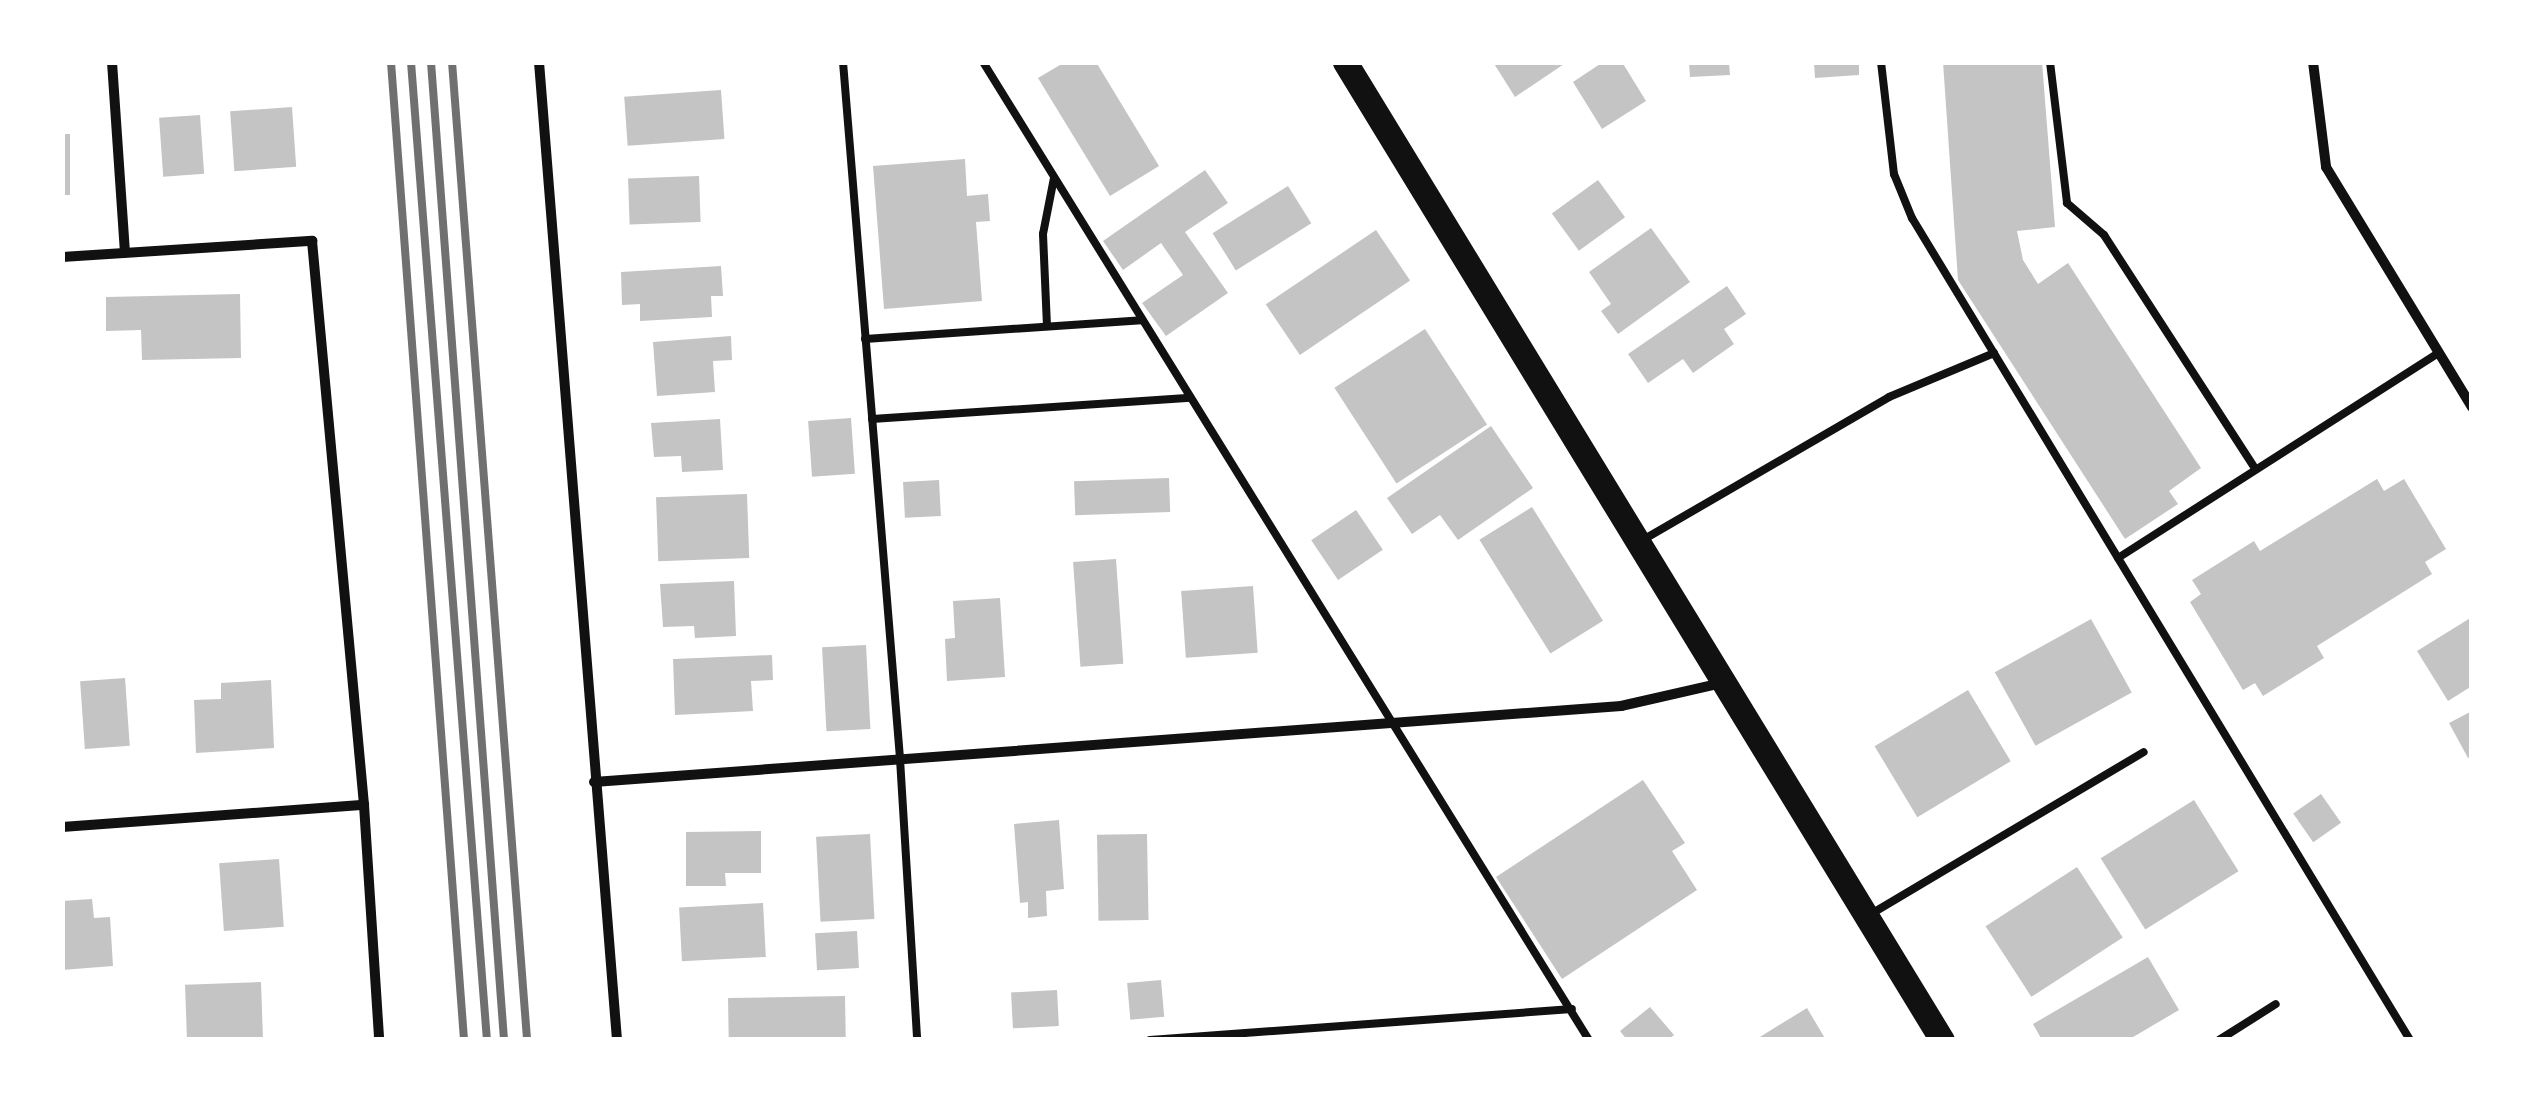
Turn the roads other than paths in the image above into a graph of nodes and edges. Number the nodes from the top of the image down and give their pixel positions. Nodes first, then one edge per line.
1 (112, 62) edge
2 (539, 62) edge
3 (843, 62) edge
4 (983, 62) edge
5 (1346, 62) edge
6 (1881, 62) edge
7 (2050, 62) edge
8 (2313, 62) edge
9 (1054, 178) junction
10 (125, 253) junction
11 (62, 257) edge
12 (1141, 320) junction
13 (1047, 326) junction
14 (865, 340) junction
15 (1994, 353) junction
16 (2439, 353) junction
17 (1190, 398) junction
18 (2472, 406) edge
19 (872, 419) junction
20 (2254, 467) junction
21 (1637, 544) junction
22 (2118, 558) junction
23 (1723, 683) junction
24 (1390, 723) junction
25 (2144, 752) dead end
26 (900, 759) junction
27 (594, 782) junction
28 (364, 805) junction
29 (62, 828) edge
30 (1867, 916) junction
31 (2276, 1004) dead end
32 (1572, 1010) junction
33 (380, 1040) edge
34 (617, 1040) edge
35 (917, 1040) edge
36 (1150, 1040) edge
37 (1589, 1040) edge
38 (1942, 1040) edge
39 (2219, 1040) edge
40 (2410, 1040) edge

1 - 10 street
2 - 27 street
3 - 14 lane
4 - 9 lane
5 - 21 main road
6 - 15 lane
7 - 20 lane
8 - 16 street
9 - 12 lane
9 - 13 lane
10 - 11 street
10 - 28 street
12 - 13 lane
12 - 17 lane
13 - 14 lane
14 - 19 lane
15 - 21 lane
15 - 22 lane
16 - 18 street
16 - 20 lane
17 - 19 lane
17 - 24 lane
19 - 26 lane
20 - 22 lane
21 - 23 main road
22 - 40 lane
23 - 24 street
23 - 30 main road
24 - 26 street
24 - 32 lane
25 - 30 lane
26 - 27 street
26 - 35 lane
27 - 34 street
28 - 29 street
28 - 33 street
30 - 38 main road
31 - 39 lane
32 - 36 lane
32 - 37 lane

